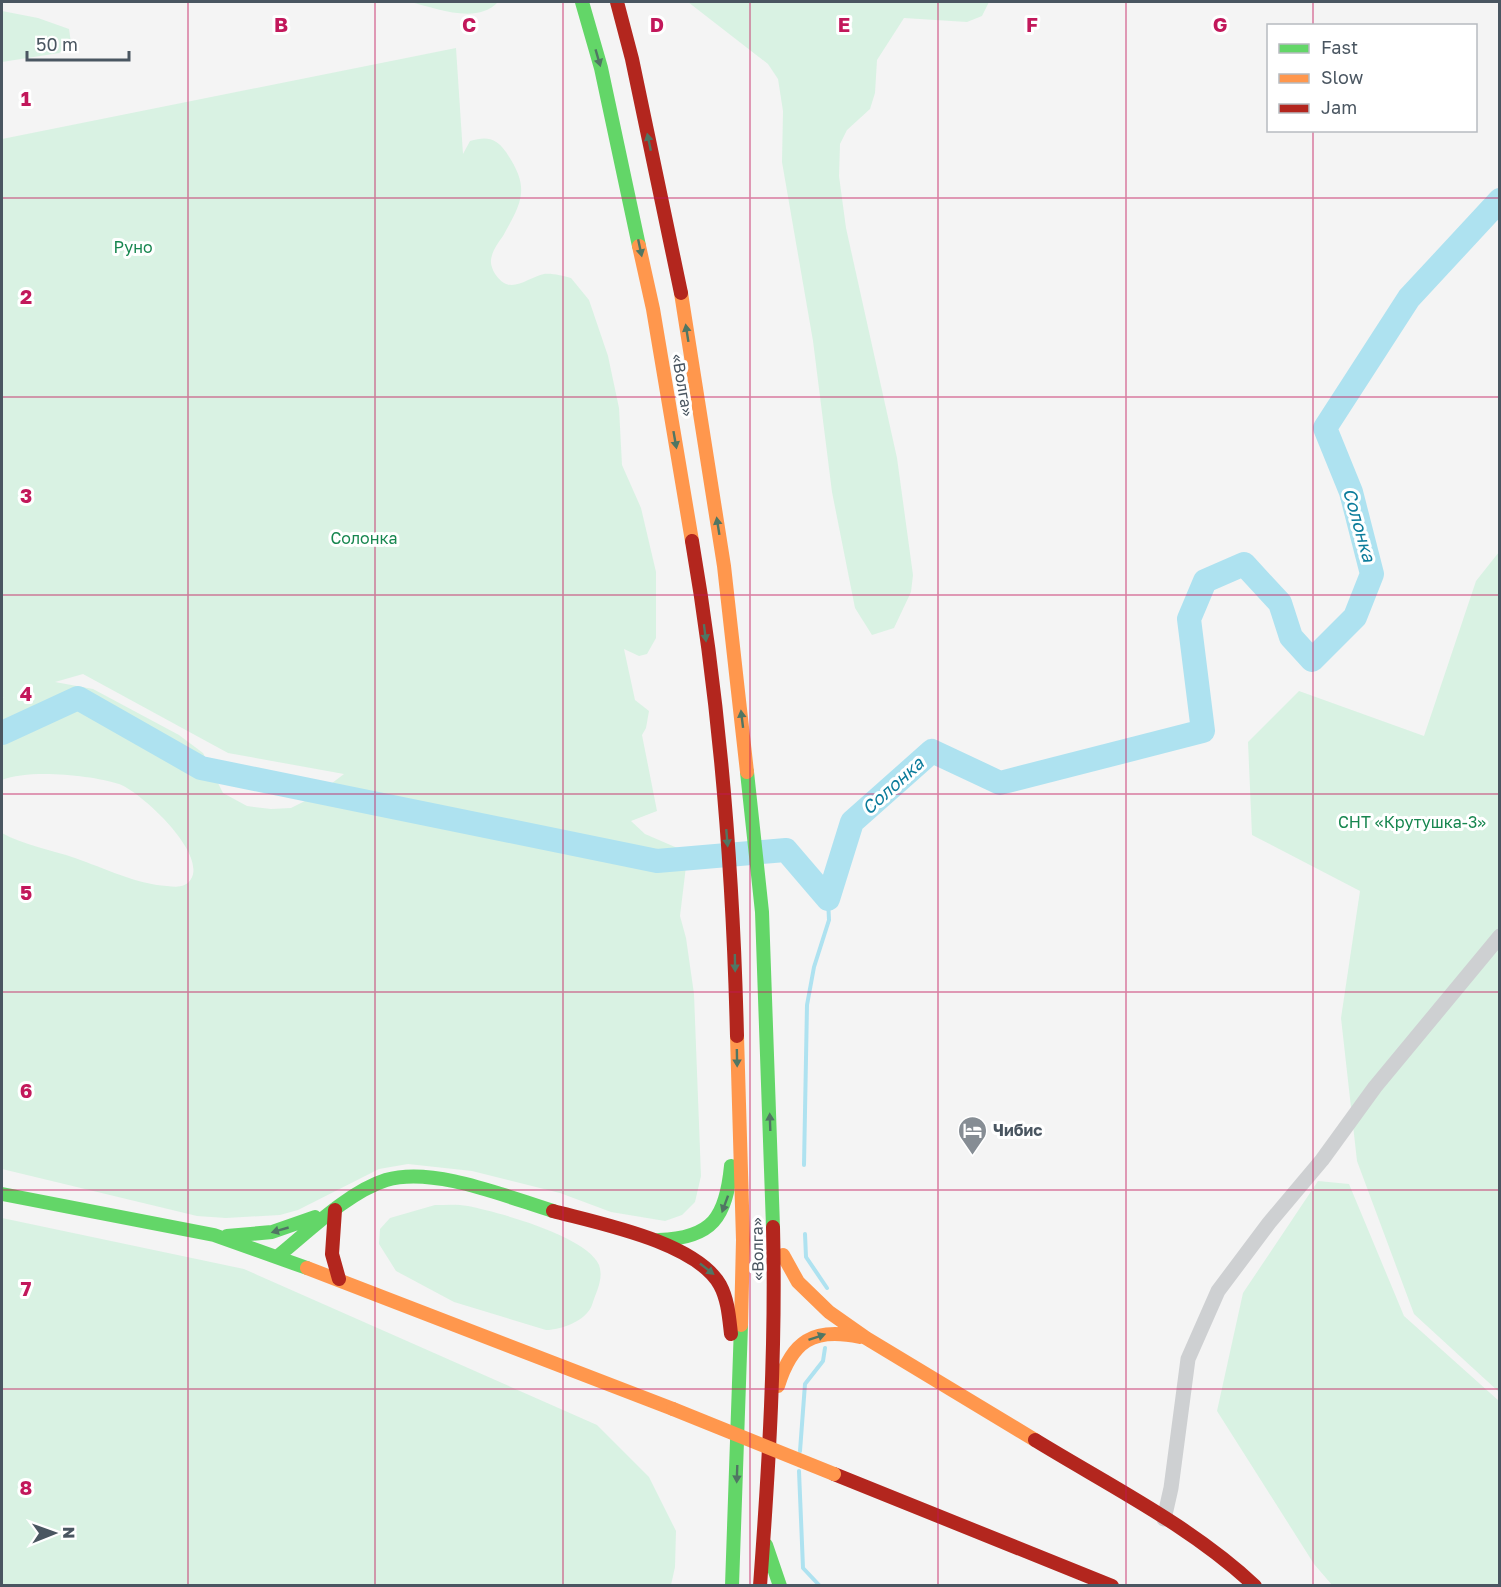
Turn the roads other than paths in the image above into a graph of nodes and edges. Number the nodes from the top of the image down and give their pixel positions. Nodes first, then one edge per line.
1 (582, 2) edge
2 (617, 2) edge
3 (1500, 936) edge
4 (738, 1105) junction
5 (772, 1181) junction
6 (2, 1194) edge
7 (334, 1210) junction
8 (214, 1235) junction
9 (656, 1240) junction
10 (783, 1255) junction
11 (277, 1257) junction
12 (339, 1279) junction
13 (866, 1338) junction
14 (781, 1376) junction
15 (740, 1395) junction
16 (774, 1398) junction
17 (1164, 1519) junction
18 (764, 1538) junction
19 (732, 1586) edge
20 (760, 1586) edge
21 (780, 1586) edge
22 (1112, 1586) edge
23 (1255, 1586) edge

1 -> 4 main road, «Волга»
5 -> 2 main road, «Волга»
3 - 17 street
4 -> 9 main road
4 - 15 main road, «Волга»
5 - 10 main road
5 - 16 main road, «Волга»
6 - 8 main road
7 -> 8 main road
7 - 9 main road
7 - 11 main road
7 - 12 main road
8 - 11 main road
9 -> 15 main road
10 - 13 main road
10 - 14 main road
11 - 12 main road
12 - 22 main road, bridge
14 -> 13 main road
13 - 17 main road
14 - 16 main road
15 -> 19 main road, «Волга»
16 - 18 main road, «Волга»
17 - 23 main road
18 - 20 main road, «Волга»
18 - 21 main road

